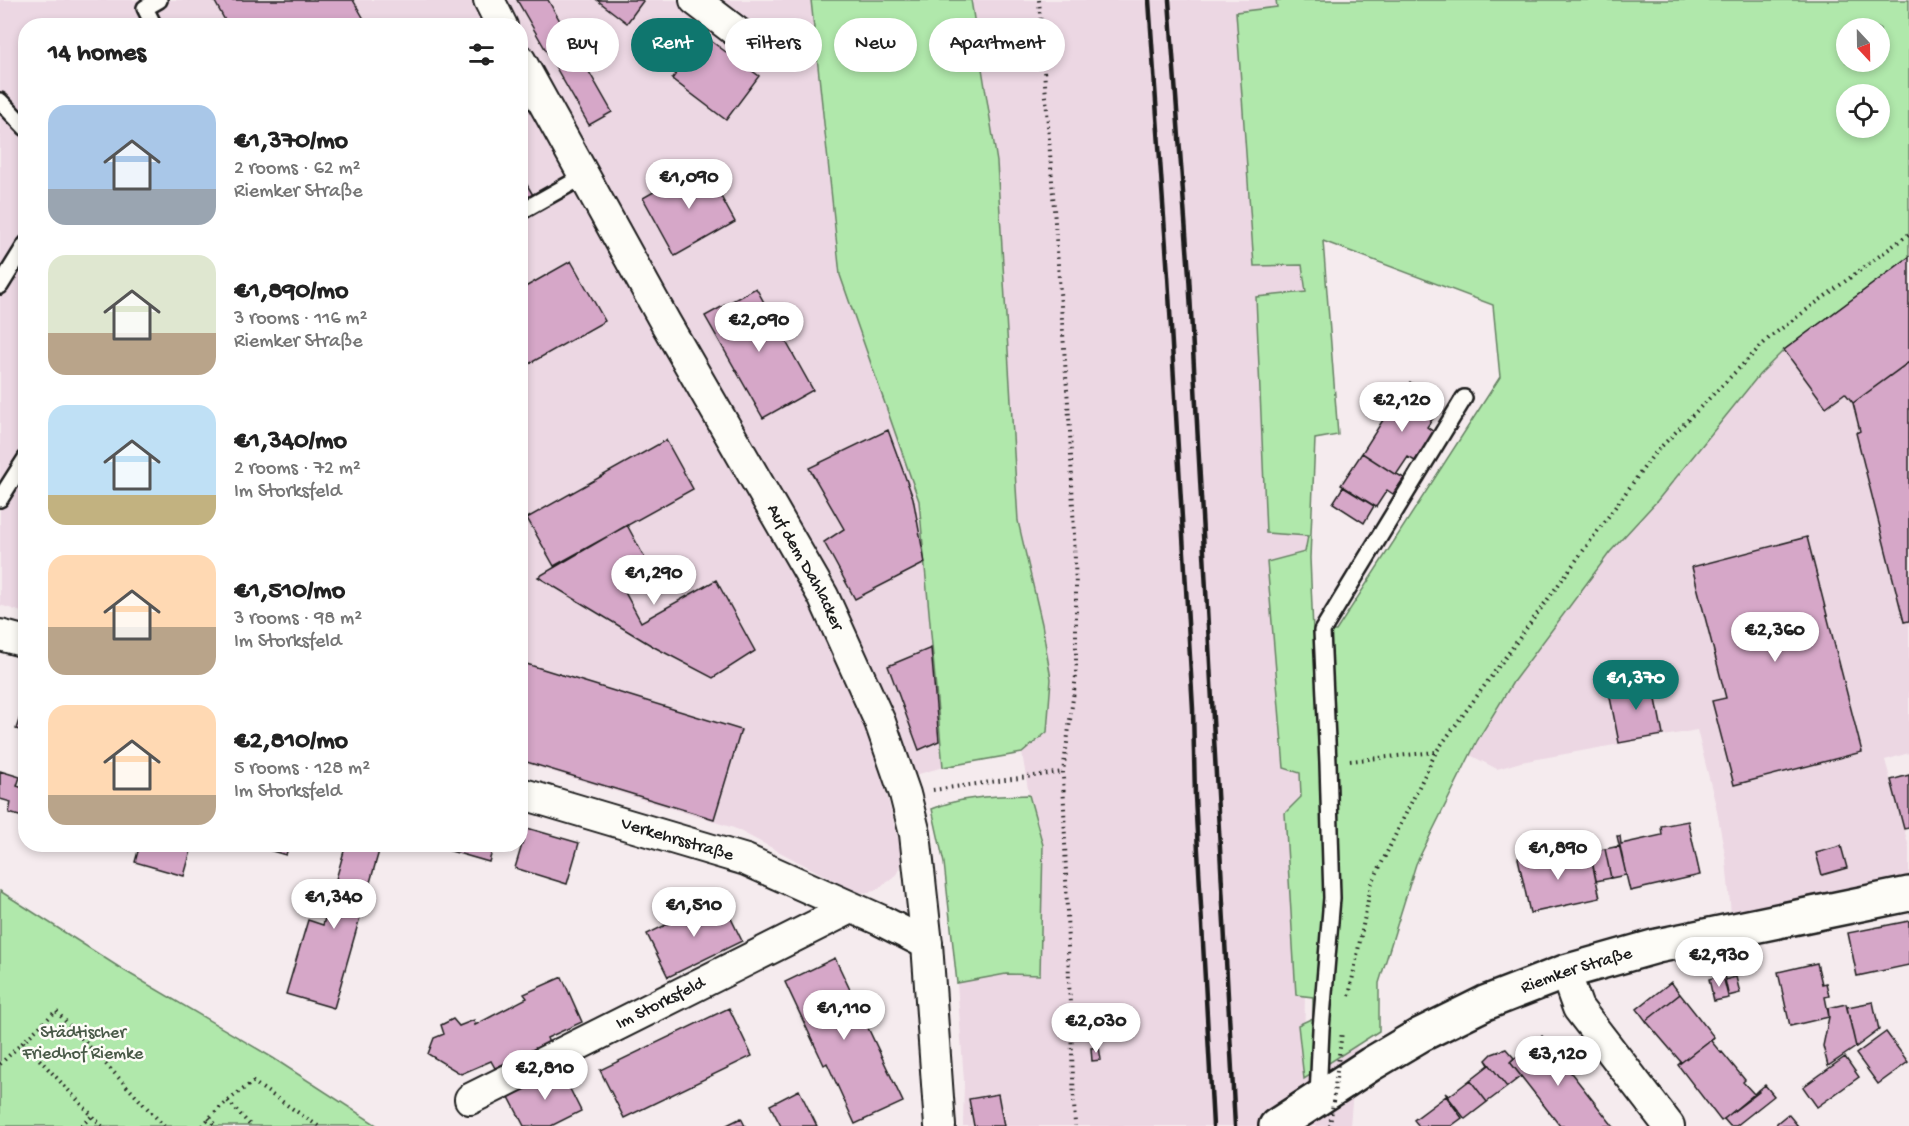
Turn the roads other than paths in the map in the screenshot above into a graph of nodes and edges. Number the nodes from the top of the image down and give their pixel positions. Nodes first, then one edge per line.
1 (159, 0) edge
2 (489, 0) edge
3 (695, 0) edge
4 (150, 18) edge
5 (497, 18) edge
6 (725, 23) edge
7 (528, 74) edge
8 (0, 101) edge
9 (18, 120) edge
10 (584, 176) junction
11 (528, 208) edge
12 (18, 257) edge
13 (0, 286) edge
14 (1464, 398) dead end
15 (18, 471) edge
16 (0, 499) edge
17 (0, 635) edge
18 (18, 640) edge
19 (528, 795) edge
20 (1909, 894) edge
21 (851, 908) junction
22 (927, 944) junction
23 (1565, 972) junction
24 (470, 1099) dead end
25 (1324, 1113) edge
26 (940, 1126) edge
27 (1276, 1126) edge
28 (1669, 1126) edge

1 - 4 lane
2 - 5 street
3 - 6 street
7 - 10 street, Auf dem Dahlacker
8 - 9 lane
10 - 11 lane
10 - 22 street, Auf dem Dahlacker
12 - 13 lane
14 - 25 lane
15 - 16 lane
17 - 18 street
19 - 21 street, Verkehrsstraße
20 - 23 street, Riemker Straße
21 - 22 street, Verkehrsstraße
21 - 24 street, Im Storksfeld
22 - 26 street, Auf dem Dahlacker
23 - 25 street, Riemker Straße
23 - 28 street
25 - 27 street, Riemker Straße

